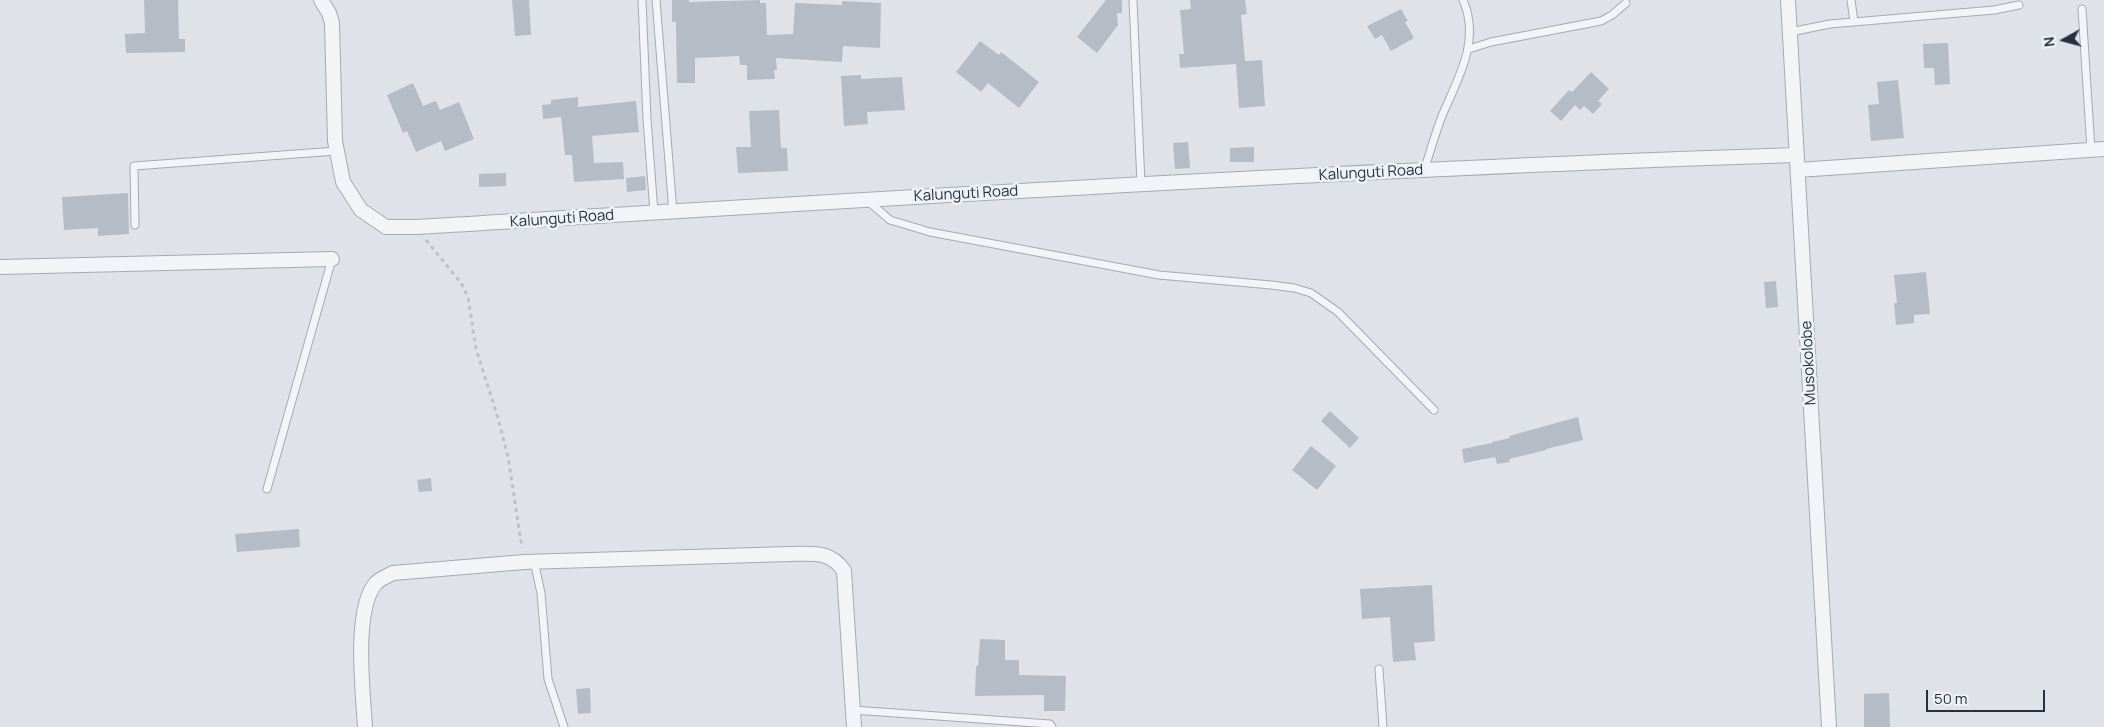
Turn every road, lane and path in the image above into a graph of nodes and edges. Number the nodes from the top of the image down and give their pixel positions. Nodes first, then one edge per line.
1 (321, 0) edge
2 (642, 0) edge
3 (656, 0) edge
4 (1133, 0) edge
5 (1463, 0) edge
6 (1788, 0) edge
7 (1851, 0) edge
8 (1626, 3) dead end
9 (2019, 5) dead end
10 (2082, 9) dead end
11 (1854, 22) junction
12 (1790, 32) junction
13 (1469, 49) junction
14 (2097, 150) edge
15 (336, 151) junction
16 (1796, 155) junction
17 (1798, 170) junction
18 (1424, 171) junction
19 (1141, 184) junction
20 (866, 200) junction
21 (673, 212) junction
22 (654, 213) junction
23 (135, 225) dead end
24 (417, 227) junction
25 (332, 259) joint
26 (0, 267) edge
27 (1434, 410) dead end
28 (267, 489) dead end
29 (529, 562) junction
30 (1379, 668) dead end
31 (853, 710) junction
32 (365, 727) edge
33 (564, 727) edge
34 (854, 727) edge
35 (1052, 727) edge
36 (1383, 727) edge
37 (1829, 727) edge

1 - 15 street, Kalunguti Road
2 - 22 lane
3 - 21 lane
4 - 19 lane
5 - 13 lane
6 - 12 street, Musokolobe
7 - 11 lane
8 - 13 lane
9 - 11 lane
10 - 14 lane
11 - 12 lane
12 - 16 street, Musokolobe
13 - 18 lane
14 - 17 street
15 - 23 lane
15 - 24 street, Kalunguti Road
16 - 17 street, Musokolobe
16 - 18 street, Kalunguti Road
17 - 37 street, Musokolobe
18 - 19 street, Kalunguti Road
19 - 20 street, Kalunguti Road
20 - 21 street, Kalunguti Road
20 - 27 lane
21 - 22 street, Kalunguti Road
22 - 24 street, Kalunguti Road
24 - 29 path
25 - 26 street
25 - 28 lane
29 - 31 street
29 - 32 street
29 - 33 lane
30 - 36 lane
31 - 34 street
31 - 35 lane

